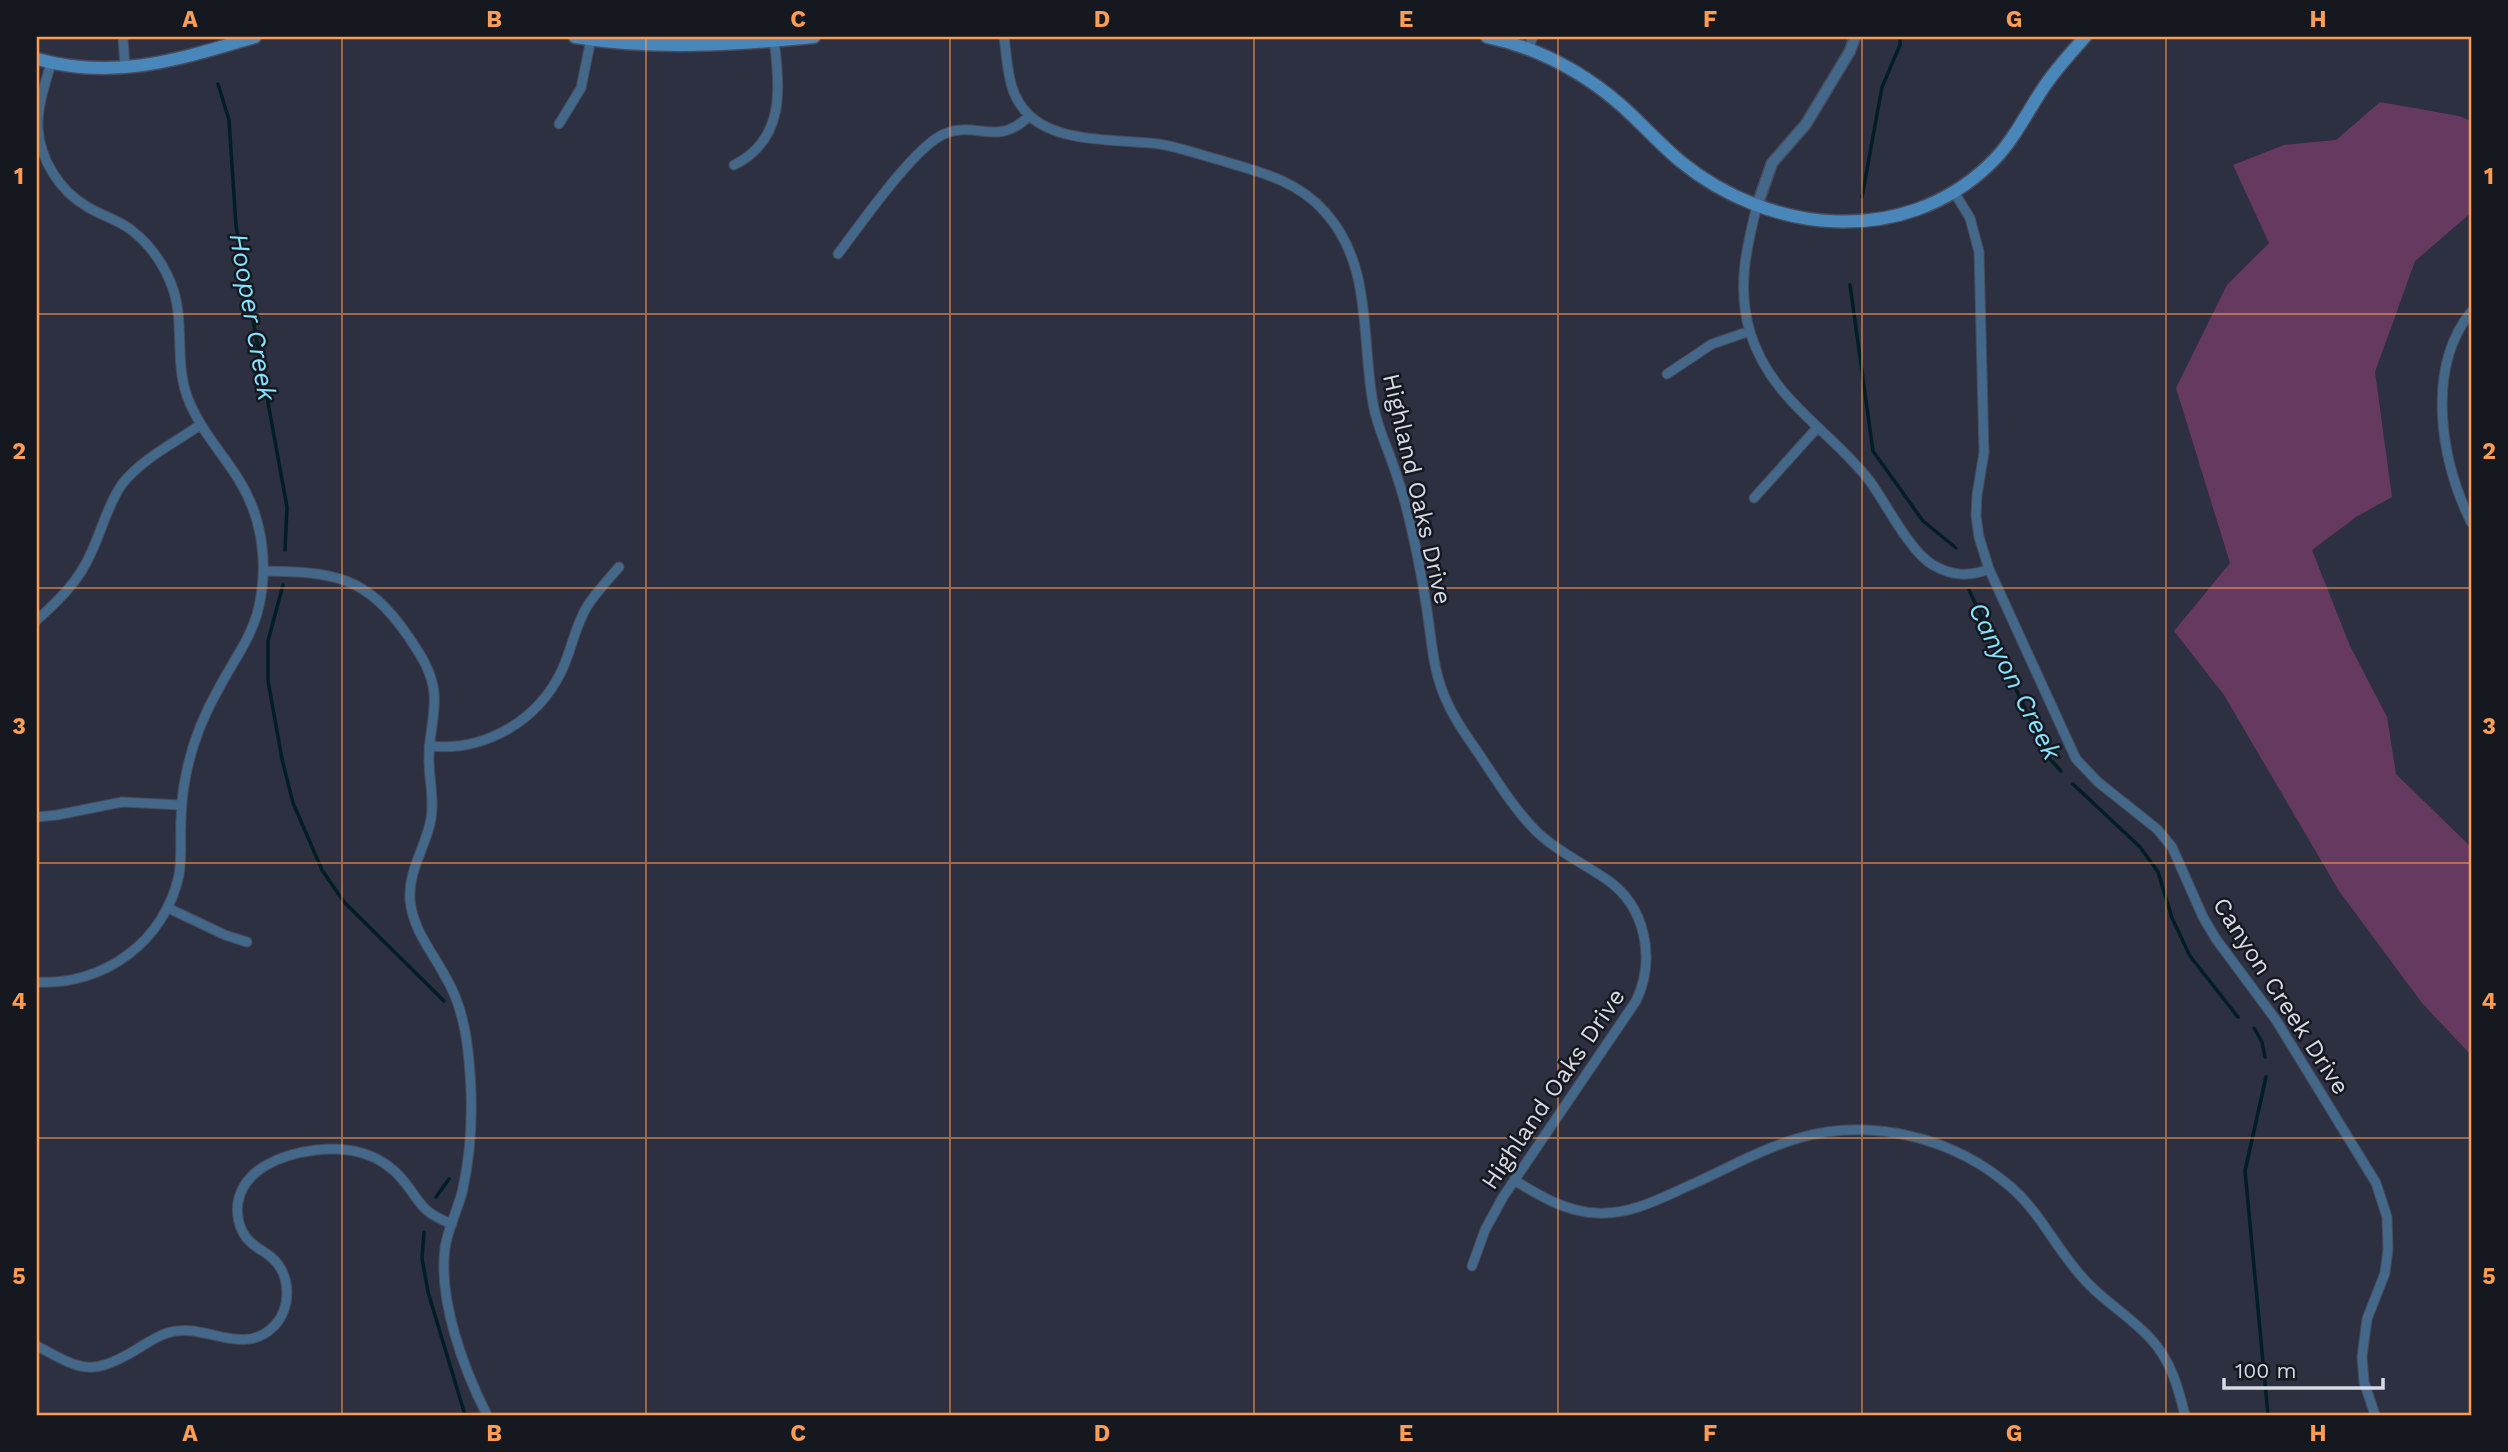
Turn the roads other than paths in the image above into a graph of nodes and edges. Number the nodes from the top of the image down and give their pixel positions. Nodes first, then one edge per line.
1 (123, 37) edge
2 (255, 37) edge
3 (575, 37) edge
4 (814, 37) edge
5 (1004, 37) edge
6 (1487, 37) edge
7 (1855, 37) edge
8 (2085, 37) edge
9 (591, 39) junction
10 (701, 41) edge
11 (774, 41) junction
12 (1531, 42) edge
13 (37, 59) edge
14 (51, 63) junction
15 (125, 68) junction
16 (1029, 116) junction
17 (559, 124) dead end
18 (734, 165) dead end
19 (1954, 192) junction
20 (1757, 206) junction
21 (838, 254) dead end
22 (2471, 312) edge
23 (1750, 331) junction
24 (1667, 374) dead end
25 (200, 425) junction
26 (1817, 428) junction
27 (1754, 498) dead end
28 (2471, 522) edge
29 (619, 567) dead end
30 (1989, 569) junction
31 (263, 571) junction
32 (37, 620) edge
33 (429, 746) junction
34 (181, 805) junction
35 (37, 817) edge
36 (168, 908) junction
37 (247, 942) dead end
38 (37, 982) edge
39 (1514, 1180) junction
40 (452, 1223) junction
41 (1472, 1266) dead end
42 (37, 1346) edge
43 (487, 1415) edge
44 (2185, 1415) edge
45 (2375, 1415) edge

1 - 15 street
2 - 15 main road
3 - 9 main road
4 - 11 main road
5 - 16 street
6 - 12 main road
7 - 20 street
8 - 19 main road
9 - 10 main road
9 - 17 street
10 - 11 main road
11 - 18 street
12 - 20 main road
13 - 14 main road
14 - 15 main road
14 - 25 street
16 - 21 street
16 - 39 street, Highland Oaks Drive
19 - 20 main road
19 - 30 street, Canyon Creek Drive
20 - 23 street
22 - 28 street
23 - 24 street
23 - 26 street
25 - 31 street
25 - 32 street
26 - 27 street
26 - 30 street
29 - 33 street
30 - 45 street, Canyon Creek Drive
31 - 33 street
31 - 34 street
33 - 40 street
34 - 35 street
34 - 36 street
36 - 37 street
36 - 38 street
39 - 41 street, Highland Oaks Drive
39 - 44 street
40 - 42 street
40 - 43 street

